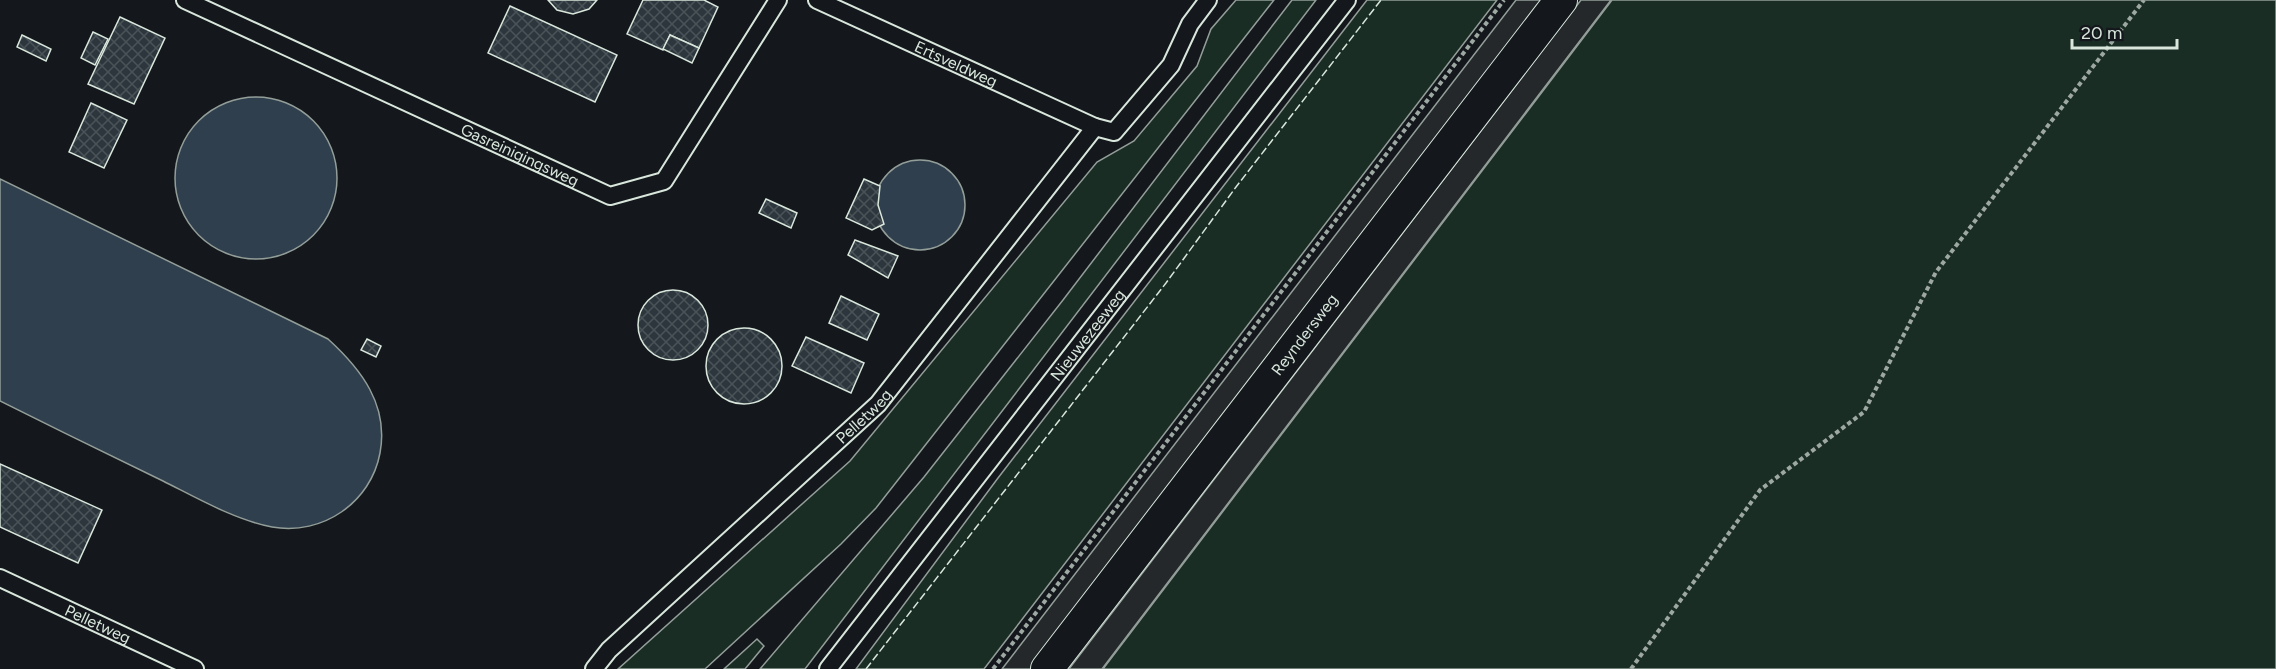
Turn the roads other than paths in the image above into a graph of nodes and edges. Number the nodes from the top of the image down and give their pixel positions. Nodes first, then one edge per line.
1 (185, 0) edge
2 (778, 0) edge
3 (818, 0) edge
4 (1208, 0) edge
5 (1347, 0) edge
6 (1561, 0) edge
7 (1095, 127) junction
8 (0, 578) edge
9 (195, 669) edge
10 (594, 669) edge
11 (828, 669) edge
12 (1047, 669) edge

1 - 2 lane, Gasreinigingsweg
3 - 7 lane, Ertsveldweg
4 - 7 lane
5 - 11 lane, Nieuwezeeweg
6 - 12 street, Reyndersweg
7 - 10 lane, Pelletweg
8 - 9 lane, Pelletweg

